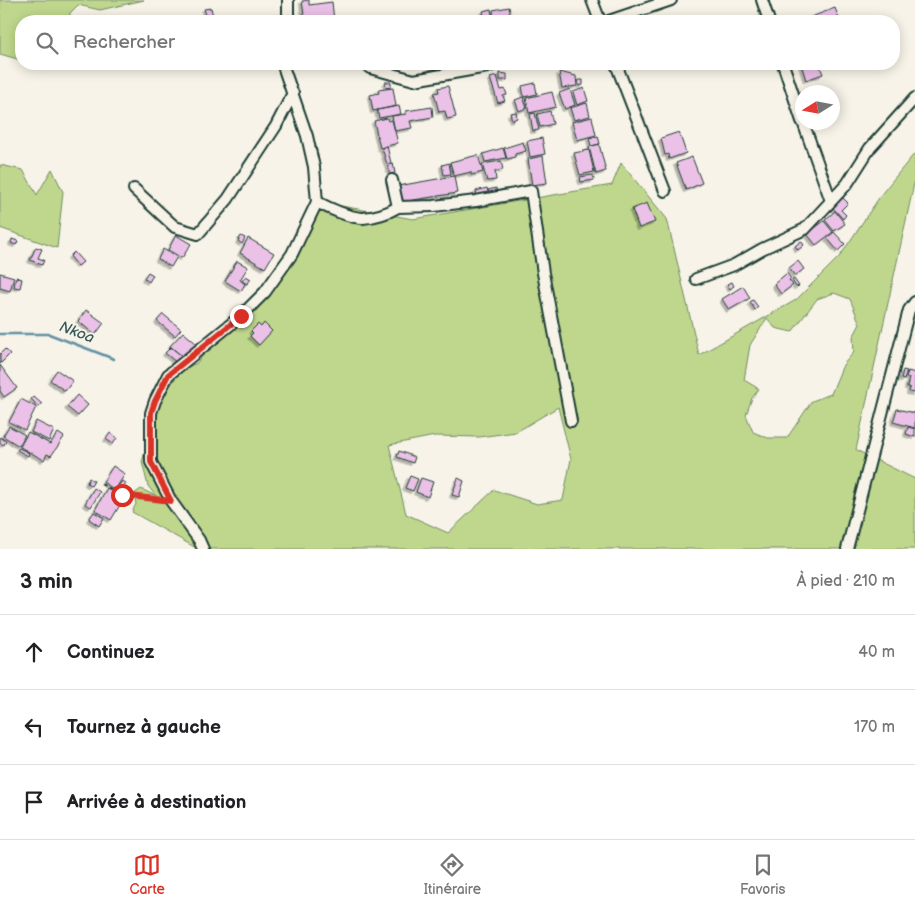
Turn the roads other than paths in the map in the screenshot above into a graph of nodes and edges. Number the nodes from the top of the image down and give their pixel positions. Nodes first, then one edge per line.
1 (288, 0) edge
2 (592, 0) edge
3 (671, 0) edge
4 (762, 0) edge
5 (288, 15) edge
6 (598, 15) edge
7 (627, 15) edge
8 (767, 15) edge
9 (284, 70) edge
10 (377, 70) edge
11 (470, 70) edge
12 (618, 70) edge
13 (785, 70) edge
14 (293, 93) junction
15 (915, 98) edge
16 (795, 99) edge
17 (806, 130) edge
18 (392, 180) dead end
19 (134, 189) dead end
20 (664, 191) dead end
21 (831, 201) junction
22 (317, 202) junction
23 (398, 207) junction
24 (696, 279) dead end
25 (915, 302) edge
26 (571, 421) dead end
27 (203, 549) edge
28 (847, 549) edge

1 - 5 street
2 - 6 street
3 - 7 street
4 - 8 street
9 - 14 street
10 - 11 street
12 - 20 street
13 - 16 street
14 - 19 street
14 - 22 street
15 - 21 street
17 - 21 street
18 - 23 street
21 - 24 street
22 - 23 street
22 - 27 street
23 - 26 street
25 - 28 street

